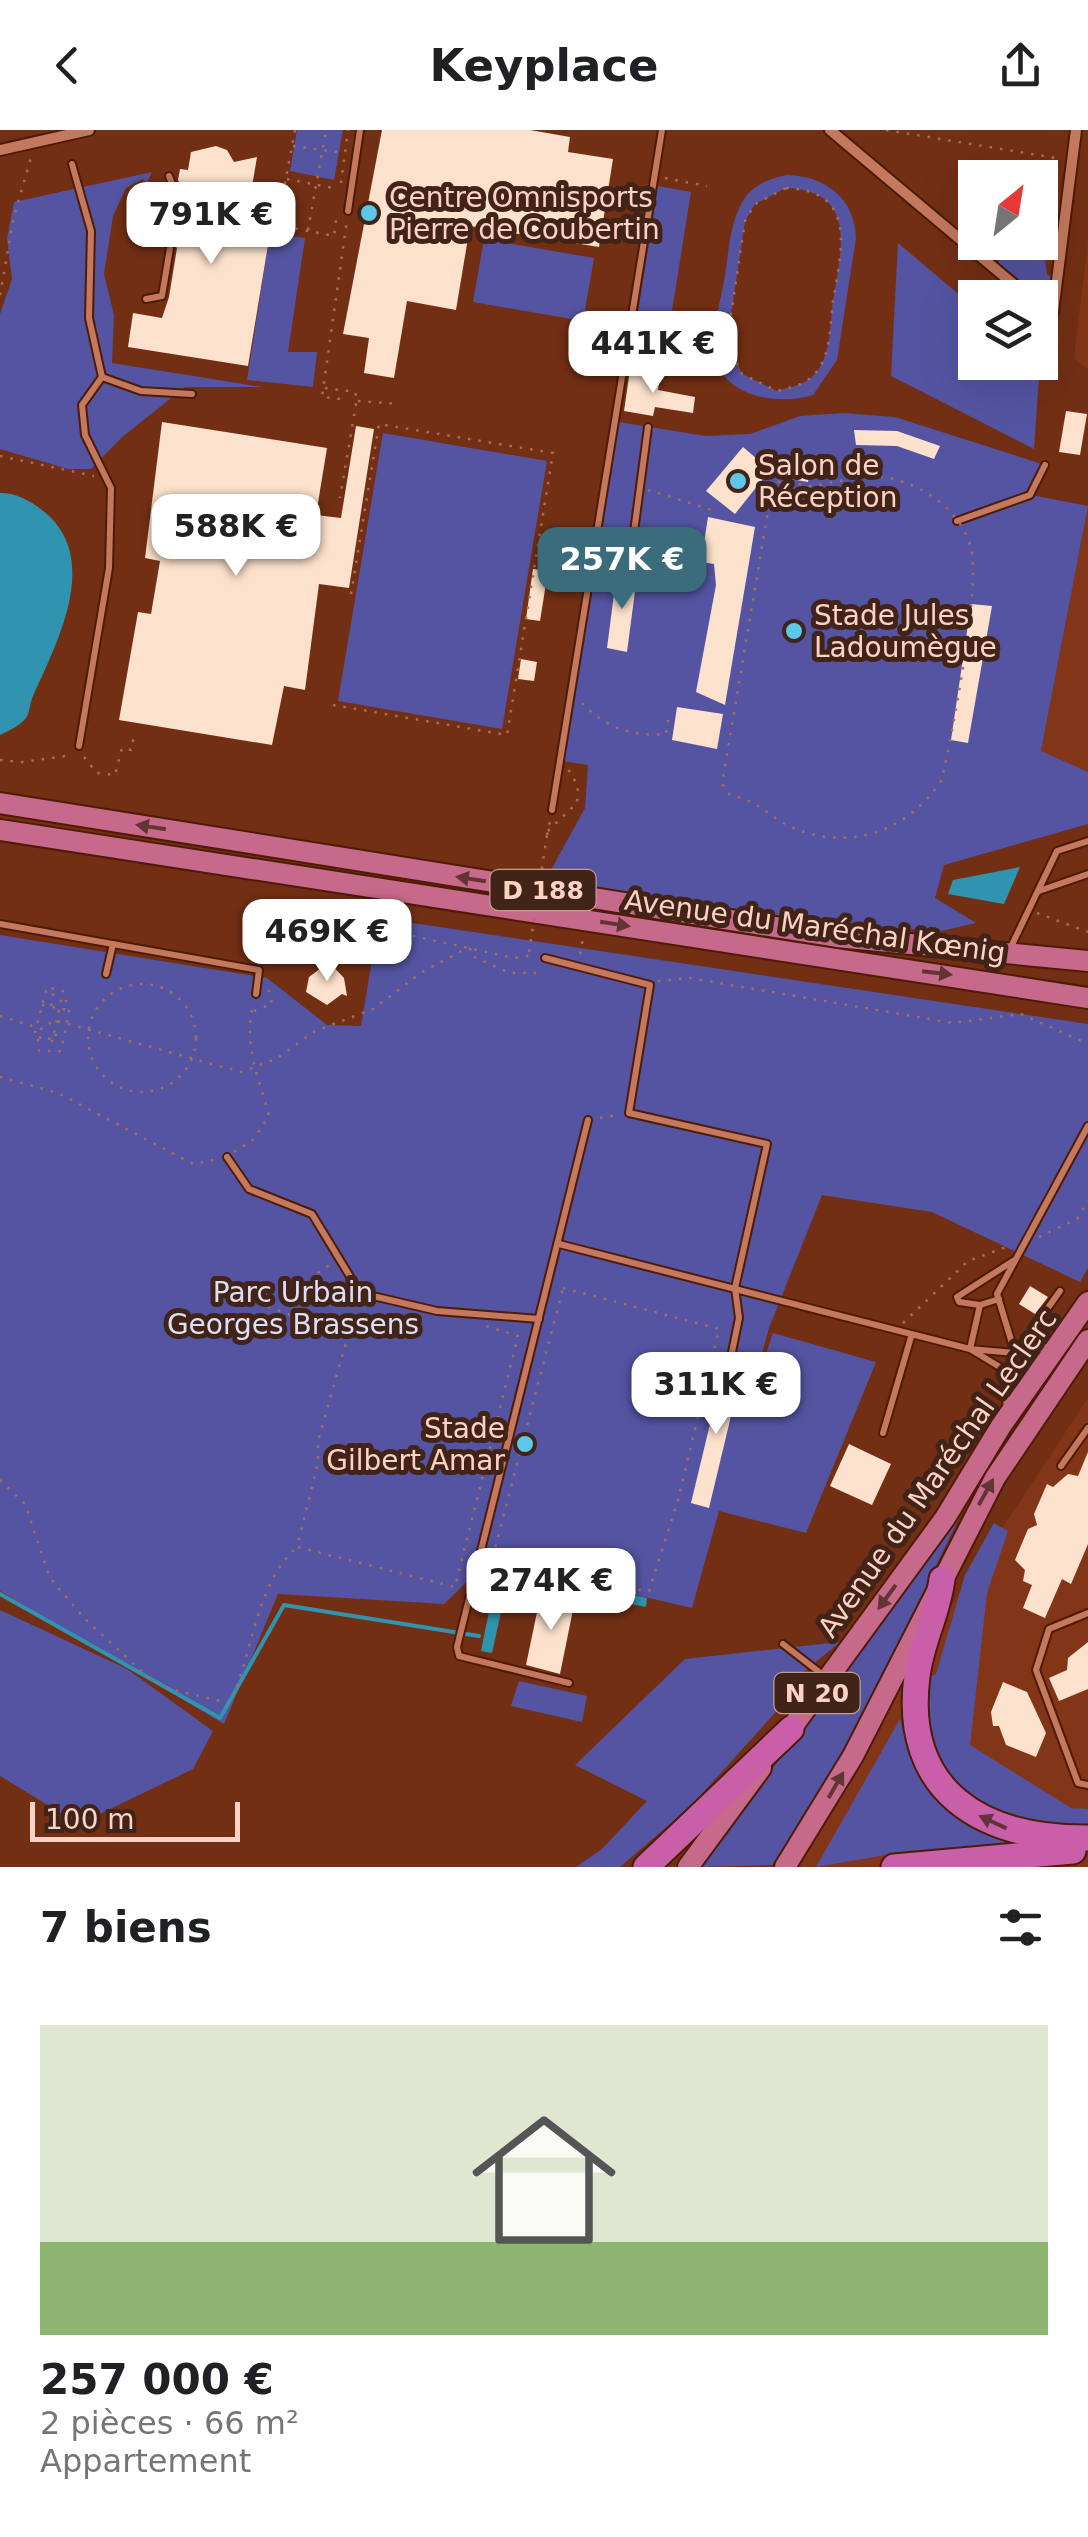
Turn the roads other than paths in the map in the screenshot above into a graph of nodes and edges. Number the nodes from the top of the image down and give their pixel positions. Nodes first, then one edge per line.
1 (89, 130) edge
2 (360, 130) edge
3 (662, 130) edge
4 (830, 130) edge
5 (1076, 130) edge
6 (78, 131) edge
7 (41, 138) edge
8 (0, 150) edge
9 (72, 164) dead end
10 (169, 176) dead end
11 (348, 211) road end
12 (174, 224) dead end
13 (170, 248) dead end
14 (1009, 280) edge
15 (1057, 280) edge
16 (146, 299) dead end
17 (102, 377) junction
18 (192, 394) dead end
19 (648, 427) dead end
20 (1045, 465) dead end
21 (956, 520) road end
22 (630, 562) dead end
23 (78, 746) road end
24 (0, 803) edge
25 (552, 810) dead end
26 (0, 830) edge
27 (36, 836) junction
28 (0, 839) edge
29 (1088, 841) edge
30 (1088, 874) edge
31 (1039, 891) junction
32 (0, 924) edge
33 (113, 944) junction
34 (1008, 952) junction
35 (546, 958) road end
36 (1088, 961) edge
37 (106, 974) dead end
38 (256, 994) road end
39 (1088, 998) edge
40 (588, 1120) road end
41 (1088, 1126) edge
42 (228, 1157) road end
43 (559, 1244) junction
44 (1014, 1260) junction
45 (734, 1288) junction
46 (1060, 1291) dead end
47 (999, 1299) junction
48 (1088, 1302) edge
49 (980, 1305) junction
50 (539, 1319) junction
51 (1040, 1319) dead end
52 (1072, 1326) junction
53 (911, 1337) junction
54 (1088, 1340) edge
55 (970, 1349) junction
56 (1015, 1352) junction
57 (731, 1357) dead end
58 (1008, 1416) junction
59 (1088, 1428) edge
60 (883, 1433) dead end
61 (1085, 1439) edge
62 (1061, 1466) dead end
63 (942, 1579) junction
64 (1088, 1613) edge
65 (782, 1644) dead end
66 (828, 1679) junction
67 (569, 1683) dead end
68 (791, 1728) junction
69 (1088, 1786) edge
70 (1088, 1838) edge
71 (1088, 1850) edge
72 (646, 1867) edge
73 (688, 1867) edge
74 (785, 1867) edge
75 (894, 1867) edge

1 - 6 street
2 - 11 lane
3 - 25 lane
4 - 14 street
5 - 15 street
6 - 7 street
7 - 8 street
9 - 17 lane
10 - 12 lane
13 - 16 lane
17 - 18 lane
17 - 23 lane
19 - 22 lane
20 - 21 lane
34 -> 24 main road, Avenue du Maréchal Kœnig / D 188
26 - 27 main road, Avenue du Maréchal Kœnig / D 188
27 - 28 main road
27 -> 39 main road, Avenue du Maréchal Kœnig / D 188
29 - 31 lane
30 - 31 lane
31 - 34 lane
32 - 33 lane
33 - 37 lane
33 - 38 lane
34 - 36 main road, Avenue du Maréchal Kœnig / D 188
35 - 45 lane
40 - 43 lane
41 - 44 lane
42 - 50 lane
43 - 45 lane
43 - 50 lane
44 - 47 lane
44 - 49 lane
45 - 53 lane
45 - 57 lane
46 - 51 lane
47 - 49 lane
47 - 56 lane
48 - 52 main road, Avenue du Maréchal Leclerc / N 20
49 - 55 lane
50 - 67 lane
52 - 56 lane
52 - 58 main road, Avenue du Maréchal Leclerc / N 20
53 - 55 lane
53 - 60 lane
63 -> 54 main road, Avenue du Maréchal Leclerc / N 20
55 - 56 lane
55 - 58 lane
58 -> 66 main road, Avenue du Maréchal Leclerc / N 20
59 - 61 lane
61 - 62 lane
70 -> 63 highway
74 -> 63 main road, Avenue du Maréchal Leclerc / N 20
64 - 69 lane
65 - 66 lane
66 - 68 main road, Avenue du Maréchal Leclerc / N 20
68 - 72 highway
68 - 73 main road, Avenue du Maréchal Leclerc / N 20
71 - 75 highway

